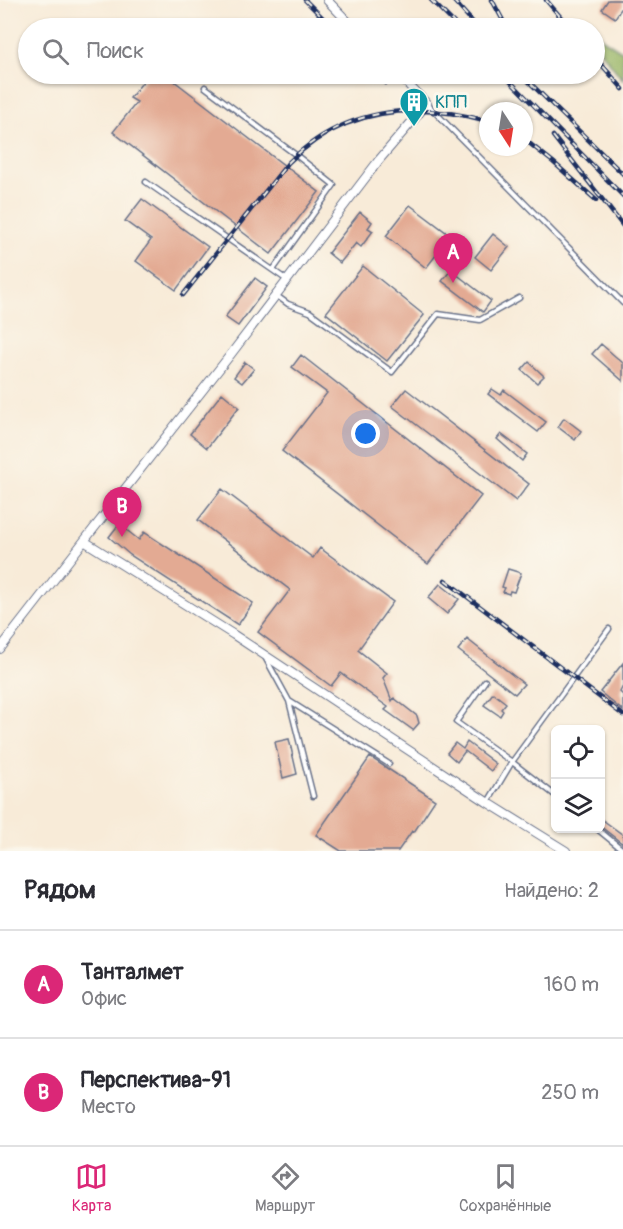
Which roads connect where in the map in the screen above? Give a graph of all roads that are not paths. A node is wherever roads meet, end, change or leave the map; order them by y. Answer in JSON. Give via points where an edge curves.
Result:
{"nodes":[{"id":1,"x":327,"y":0,"type":"edge"},
{"id":2,"x":344,"y":18,"type":"edge"},
{"id":3,"x":408,"y":84,"type":"edge"},
{"id":4,"x":206,"y":87,"type":"dead end"},
{"id":5,"x":427,"y":104,"type":"junction"},
{"id":6,"x":146,"y":182,"type":"dead end"},
{"id":7,"x":273,"y":270,"type":"junction"},
{"id":8,"x":287,"y":280,"type":"junction"},
{"id":9,"x":276,"y":295,"type":"junction"},
{"id":10,"x":519,"y":298,"type":"dead end"},
{"id":11,"x":623,"y":303,"type":"edge"},
{"id":12,"x":84,"y":541,"type":"junction"},
{"id":13,"x":609,"y":629,"type":"dead end"},
{"id":14,"x":0,"y":649,"type":"edge"},
{"id":15,"x":263,"y":654,"type":"junction"},
{"id":16,"x":485,"y":681,"type":"dead end"},
{"id":17,"x":289,"y":701,"type":"junction"},
{"id":18,"x":512,"y":762,"type":"junction"},
{"id":19,"x":389,"y":764,"type":"dead end"},
{"id":20,"x":551,"y":793,"type":"edge"},
{"id":21,"x":313,"y":796,"type":"dead end"},
{"id":22,"x":487,"y":802,"type":"junction"},
{"id":23,"x":602,"y":833,"type":"edge"},
{"id":24,"x":623,"y":850,"type":"edge"},
{"id":25,"x":566,"y":851,"type":"edge"}],
"edges":[{"from":1,"to":2,"type":"street"},
{"from":3,"to":5,"type":"street"},
{"from":4,"to":7,"type":"lane","via":[[334,186]]},
{"from":5,"to":8,"type":"street"},
{"from":5,"to":11,"type":"lane"},
{"from":6,"to":7,"type":"lane"},
{"from":7,"to":8,"type":"lane"},
{"from":8,"to":9,"type":"street"},
{"from":9,"to":10,"type":"lane","via":[[310,312],[392,372],[438,314],[480,320]]},
{"from":9,"to":12,"type":"street"},
{"from":12,"to":14,"type":"street"},
{"from":12,"to":15,"type":"street"},
{"from":13,"to":18,"type":"lane"},
{"from":15,"to":17,"type":"lane"},
{"from":15,"to":22,"type":"street"},
{"from":16,"to":18,"type":"lane","via":[[456,722]]},
{"from":17,"to":19,"type":"lane"},
{"from":17,"to":21,"type":"lane"},
{"from":18,"to":20,"type":"lane"},
{"from":18,"to":22,"type":"lane"},
{"from":22,"to":25,"type":"street"},
{"from":23,"to":24,"type":"lane"}]}
